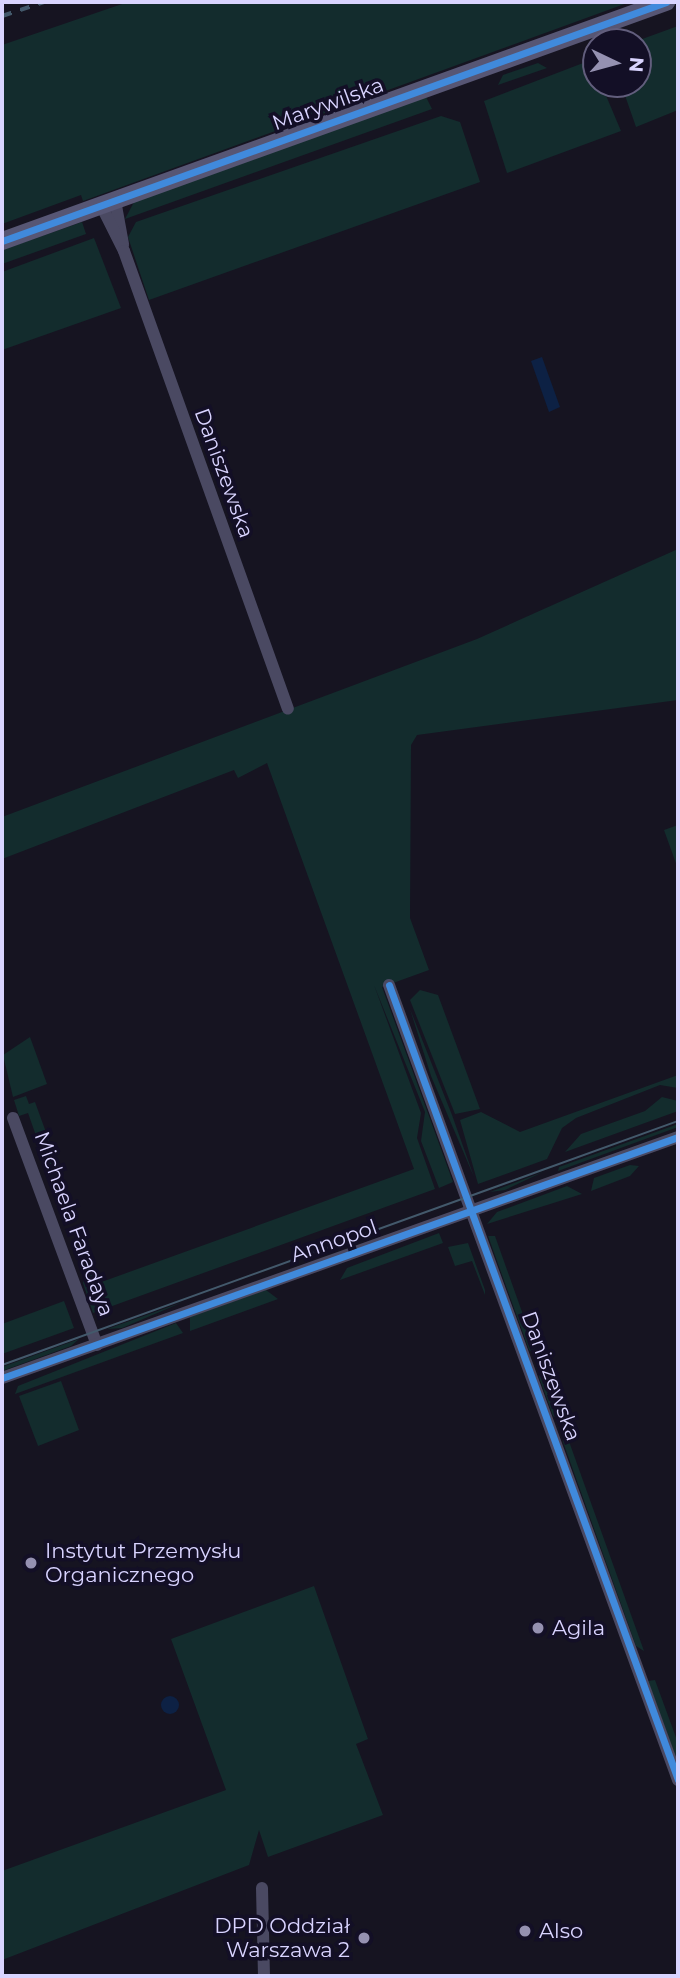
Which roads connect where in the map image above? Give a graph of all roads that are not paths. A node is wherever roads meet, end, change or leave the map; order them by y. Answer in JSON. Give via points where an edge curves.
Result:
{"nodes":[{"id":1,"x":666,"y":2,"type":"edge"},
{"id":2,"x":108,"y":202,"type":"junction"},
{"id":3,"x":2,"y":241,"type":"edge"},
{"id":4,"x":288,"y":708,"type":"dead end"},
{"id":5,"x":389,"y":985,"type":"dead end"},
{"id":6,"x":13,"y":1118,"type":"dead end"},
{"id":7,"x":678,"y":1137,"type":"edge"},
{"id":8,"x":472,"y":1211,"type":"junction"},
{"id":9,"x":97,"y":1345,"type":"junction"},
{"id":10,"x":2,"y":1378,"type":"edge"},
{"id":11,"x":678,"y":1780,"type":"edge"},
{"id":12,"x":262,"y":1888,"type":"dead end"},
{"id":13,"x":264,"y":1976,"type":"edge"}],
"edges":[{"from":1,"to":2,"type":"main road","name":"Marywilska"},
{"from":2,"to":3,"type":"main road","name":"Marywilska"},
{"from":2,"to":4,"type":"street","name":"Daniszewska"},
{"from":5,"to":8,"type":"street","name":"Daniszewska"},
{"from":6,"to":9,"type":"street","name":"Michaela Faradaya"},
{"from":7,"to":8,"type":"street","name":"Annopol"},
{"from":8,"to":9,"type":"street","name":"Annopol"},
{"from":8,"to":11,"type":"street","name":"Daniszewska"},
{"from":9,"to":10,"type":"street","name":"Annopol"},
{"from":12,"to":13,"type":"street"}]}
